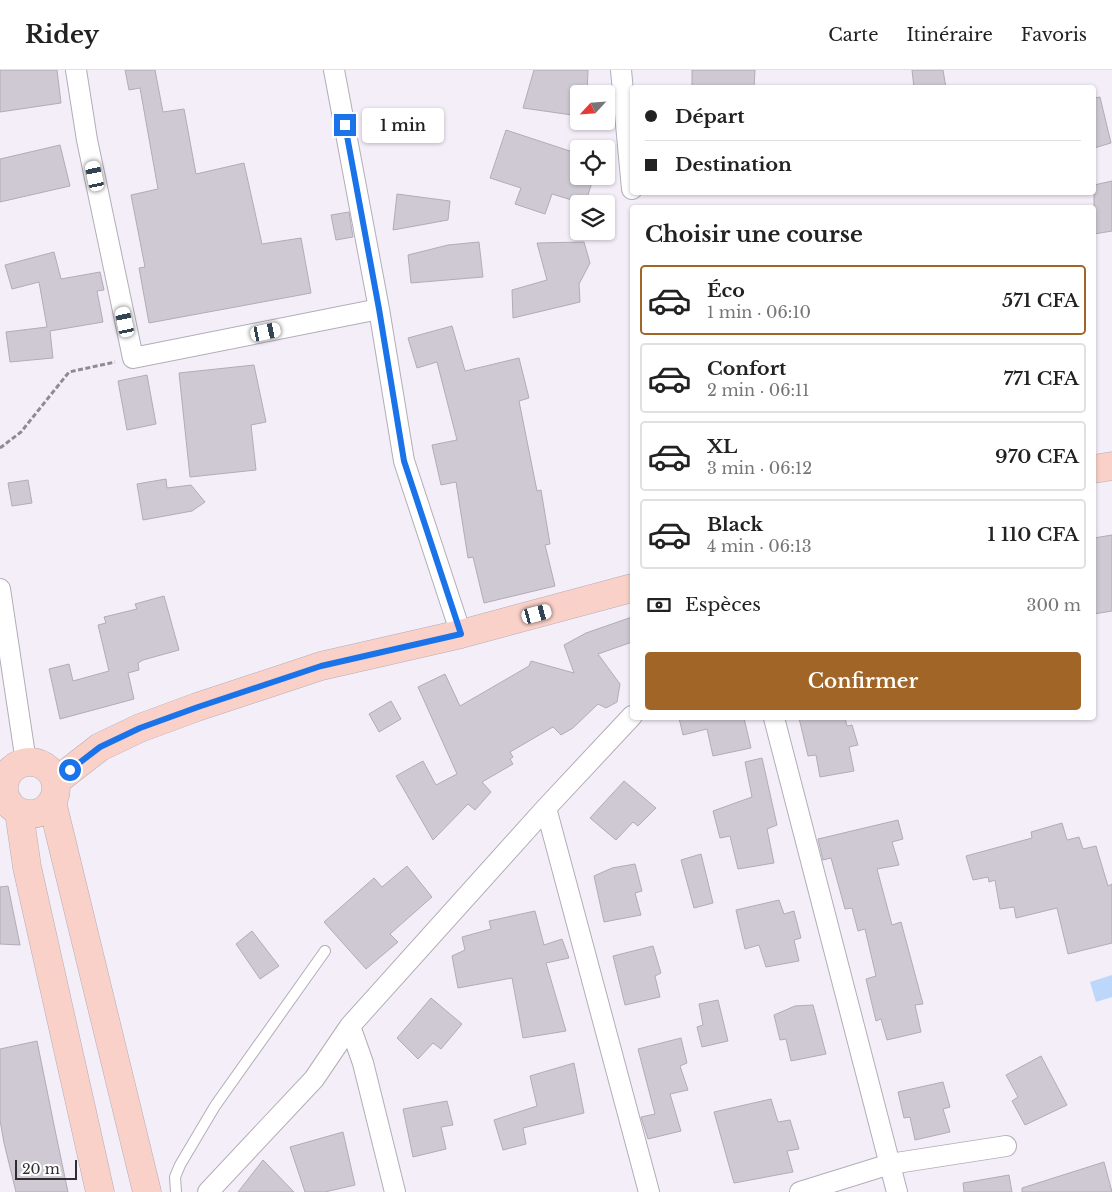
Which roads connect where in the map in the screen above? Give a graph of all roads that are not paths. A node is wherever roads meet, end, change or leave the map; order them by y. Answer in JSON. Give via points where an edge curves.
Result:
{"nodes":[{"id":1,"x":76,"y":70,"type":"edge"},
{"id":2,"x":334,"y":70,"type":"edge"},
{"id":3,"x":621,"y":70,"type":"edge"},
{"id":4,"x":630,"y":161,"type":"edge"},
{"id":5,"x":379,"y":309,"type":"junction"},
{"id":6,"x":1112,"y":466,"type":"edge"},
{"id":7,"x":1096,"y":469,"type":"edge"},
{"id":8,"x":0,"y":589,"type":"edge"},
{"id":9,"x":630,"y":589,"type":"edge"},
{"id":10,"x":461,"y":634,"type":"junction"},
{"id":11,"x":630,"y":718,"type":"edge"},
{"id":12,"x":775,"y":720,"type":"edge"},
{"id":13,"x":26,"y":762,"type":"junction"},
{"id":14,"x":54,"y":792,"type":"junction"},
{"id":15,"x":8,"y":806,"type":"edge"},
{"id":16,"x":546,"y":808,"type":"junction"},
{"id":17,"x":325,"y":951,"type":"dead end"},
{"id":18,"x":350,"y":1026,"type":"junction"},
{"id":19,"x":1006,"y":1146,"type":"dead end"},
{"id":20,"x":890,"y":1164,"type":"junction"},
{"id":21,"x":100,"y":1192,"type":"edge"},
{"id":22,"x":147,"y":1192,"type":"edge"},
{"id":23,"x":176,"y":1192,"type":"edge"},
{"id":24,"x":208,"y":1192,"type":"edge"},
{"id":25,"x":395,"y":1192,"type":"edge"},
{"id":26,"x":649,"y":1192,"type":"edge"},
{"id":27,"x":800,"y":1192,"type":"edge"},
{"id":28,"x":897,"y":1192,"type":"edge"}],
"edges":[{"from":1,"to":5,"type":"street","via":[[87,140],[133,358]]},
{"from":2,"to":5,"type":"street"},
{"from":3,"to":4,"type":"street"},
{"from":5,"to":10,"type":"street","via":[[404,461]]},
{"from":6,"to":7,"type":"street"},
{"from":8,"to":13,"type":"street"},
{"from":9,"to":10,"type":"street"},
{"from":10,"to":14,"type":"street","via":[[321,666],[140,728],[100,747]]},
{"from":11,"to":16,"type":"street"},
{"from":12,"to":20,"type":"street"},
{"from":13,"to":14,"type":"street","via":[[45,766],[52,773]]},
{"from":13,"to":15,"type":"street","via":[[9,771],[4,790]]},
{"from":14,"to":15,"type":"street","via":[[38,813],[28,814]]},
{"from":14,"to":22,"type":"street"},
{"from":15,"to":21,"type":"street","via":[[27,867]]},
{"from":16,"to":18,"type":"street"},
{"from":16,"to":26,"type":"street"},
{"from":17,"to":23,"type":"lane","via":[[215,1106],[180,1165],[175,1177]]},
{"from":18,"to":24,"type":"street","via":[[314,1079]]},
{"from":18,"to":25,"type":"street","via":[[363,1063]]},
{"from":19,"to":20,"type":"street"},
{"from":20,"to":27,"type":"street"},
{"from":20,"to":28,"type":"street"}]}
